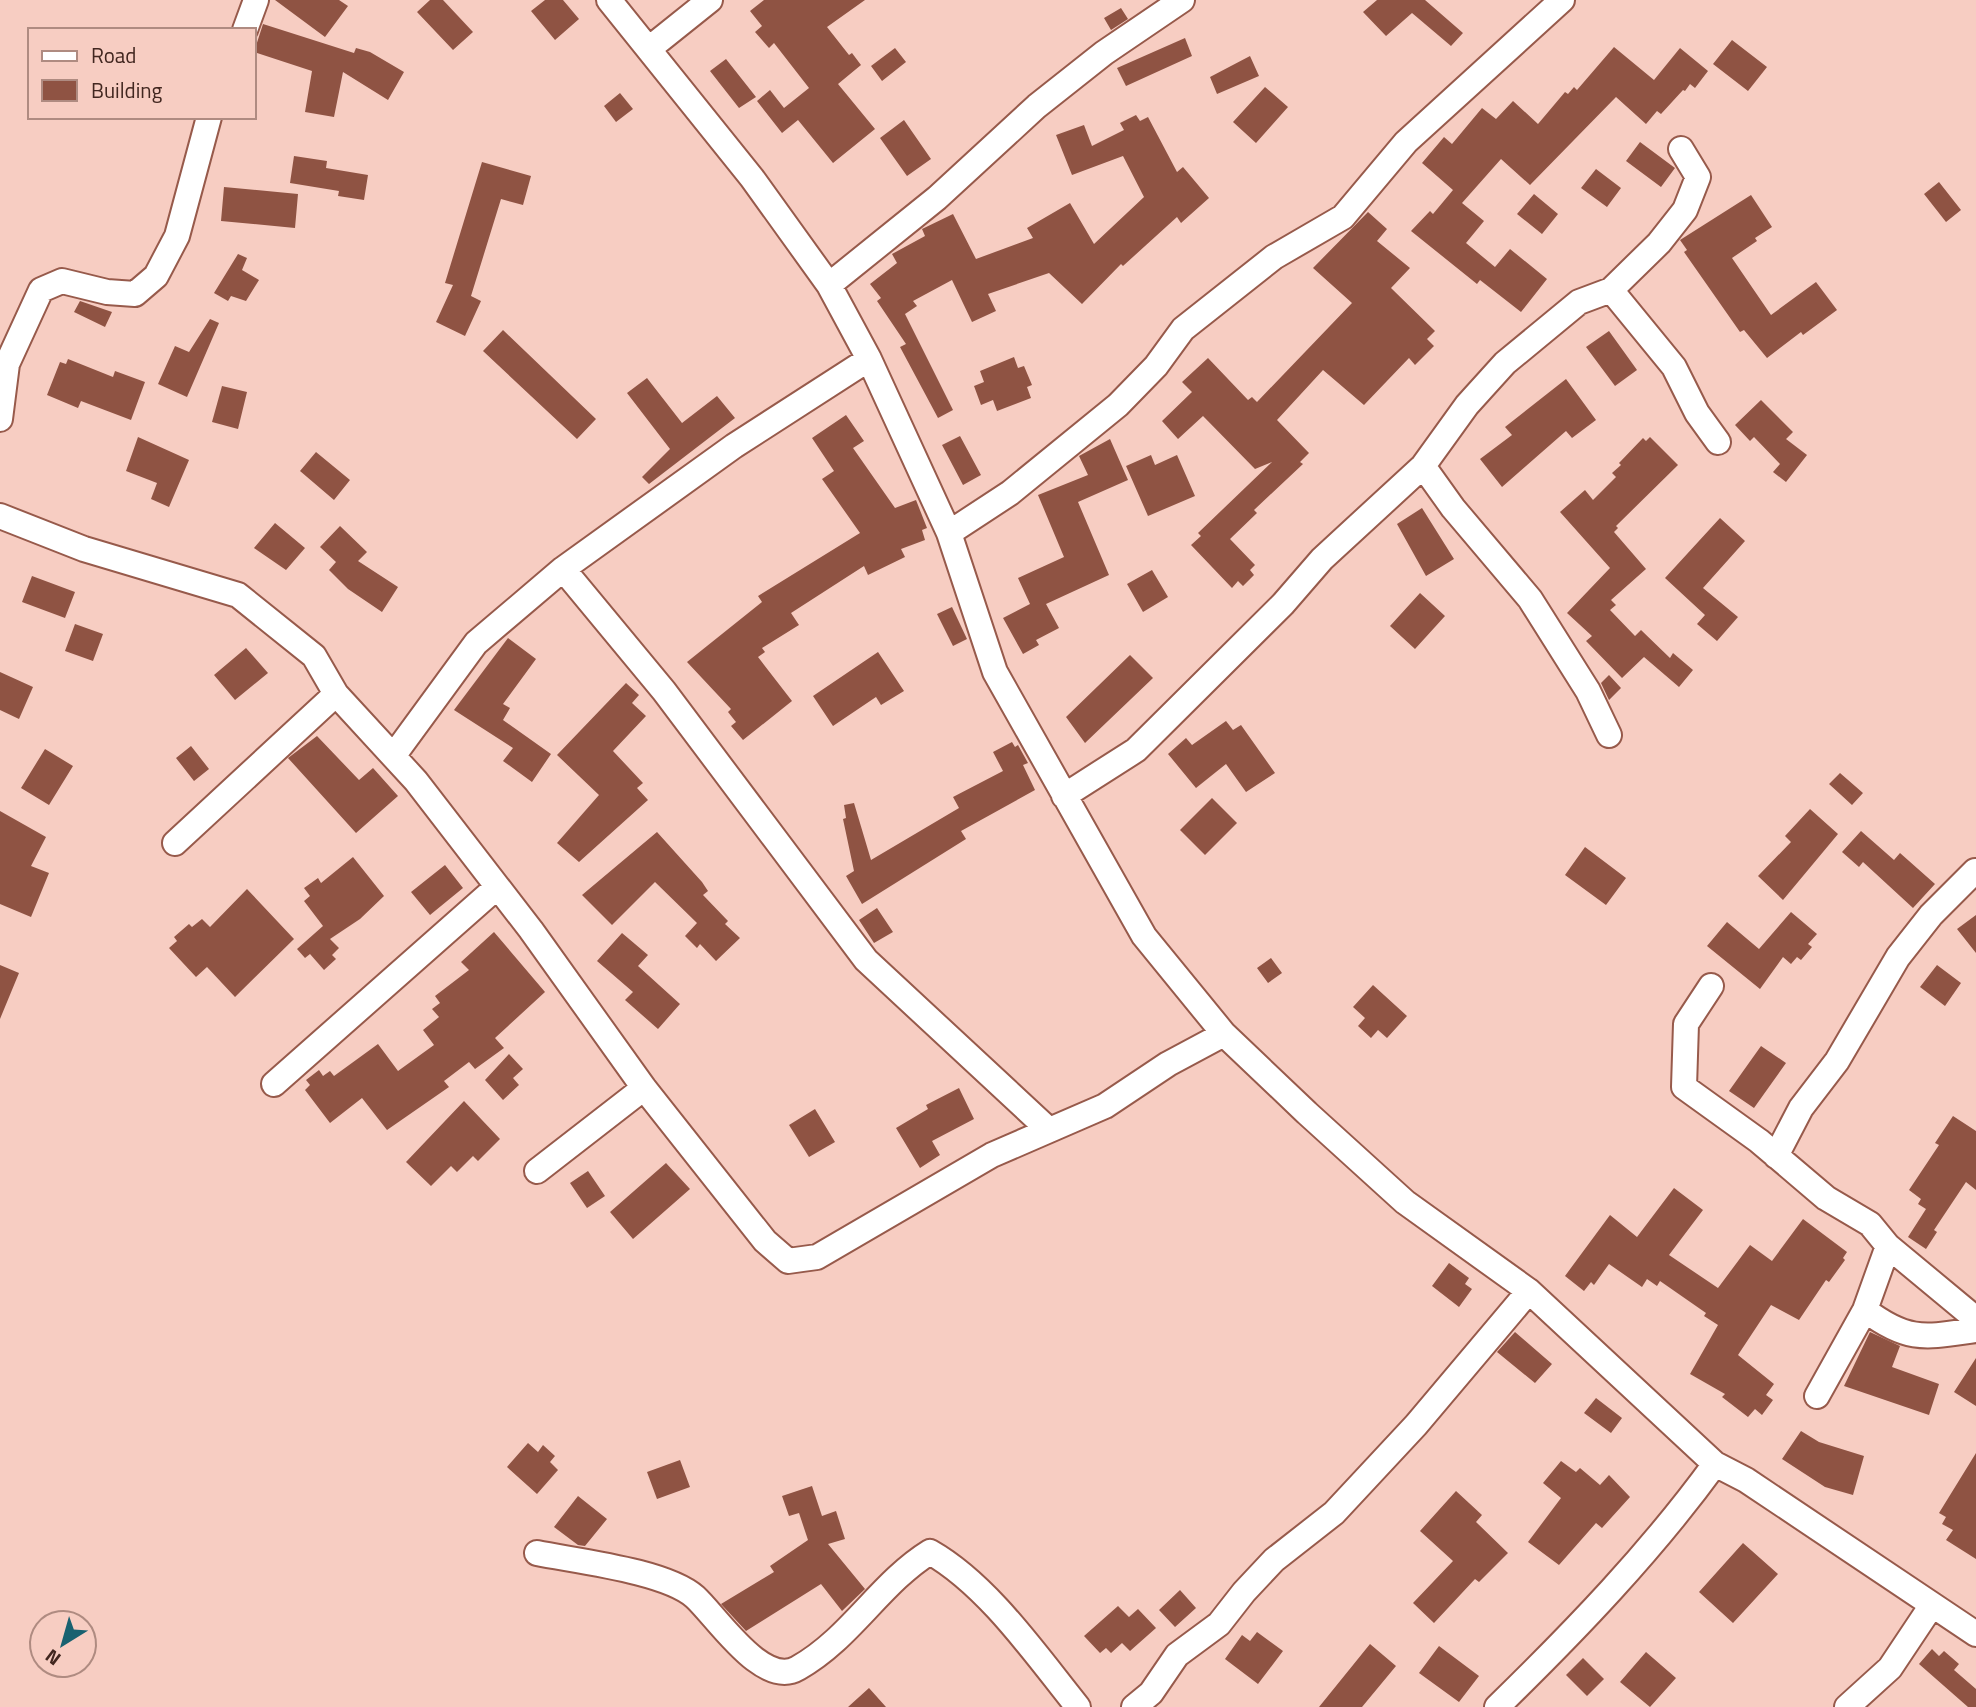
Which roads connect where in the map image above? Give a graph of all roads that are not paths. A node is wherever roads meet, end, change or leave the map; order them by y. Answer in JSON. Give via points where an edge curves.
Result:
{"nodes":[{"id":1,"x":256,"y":0,"type":"edge"},
{"id":2,"x":609,"y":0,"type":"edge"},
{"id":3,"x":710,"y":0,"type":"edge"},
{"id":4,"x":1182,"y":0,"type":"edge"},
{"id":5,"x":1562,"y":0,"type":"edge"},
{"id":6,"x":246,"y":28,"type":"edge"},
{"id":7,"x":650,"y":48,"type":"junction"},
{"id":8,"x":208,"y":119,"type":"edge"},
{"id":9,"x":1681,"y":149,"type":"dead end"},
{"id":10,"x":829,"y":285,"type":"junction"},
{"id":11,"x":1611,"y":290,"type":"junction"},
{"id":12,"x":869,"y":359,"type":"junction"},
{"id":13,"x":1,"y":417,"type":"edge"},
{"id":14,"x":1718,"y":442,"type":"dead end"},
{"id":15,"x":1423,"y":466,"type":"junction"},
{"id":16,"x":0,"y":516,"type":"edge"},
{"id":17,"x":949,"y":533,"type":"junction"},
{"id":18,"x":563,"y":569,"type":"junction"},
{"id":19,"x":336,"y":694,"type":"junction"},
{"id":20,"x":1609,"y":735,"type":"dead end"},
{"id":21,"x":394,"y":755,"type":"junction"},
{"id":22,"x":1065,"y":796,"type":"junction"},
{"id":23,"x":175,"y":843,"type":"dead end"},
{"id":24,"x":1976,"y":869,"type":"edge"},
{"id":25,"x":497,"y":887,"type":"junction"},
{"id":26,"x":1711,"y":986,"type":"dead end"},
{"id":27,"x":1224,"y":1034,"type":"junction"},
{"id":28,"x":274,"y":1084,"type":"dead end"},
{"id":29,"x":644,"y":1088,"type":"junction"},
{"id":30,"x":1049,"y":1130,"type":"junction"},
{"id":31,"x":1776,"y":1156,"type":"junction"},
{"id":32,"x":537,"y":1171,"type":"dead end"},
{"id":33,"x":1888,"y":1246,"type":"junction"},
{"id":34,"x":1529,"y":1291,"type":"junction"},
{"id":35,"x":1866,"y":1310,"type":"junction"},
{"id":36,"x":1976,"y":1319,"type":"edge"},
{"id":37,"x":1976,"y":1330,"type":"edge"},
{"id":38,"x":1816,"y":1396,"type":"dead end"},
{"id":39,"x":1715,"y":1464,"type":"junction"},
{"id":40,"x":537,"y":1553,"type":"dead end"},
{"id":41,"x":1932,"y":1605,"type":"junction"},
{"id":42,"x":1976,"y":1634,"type":"edge"},
{"id":43,"x":1079,"y":1707,"type":"edge"},
{"id":44,"x":1134,"y":1707,"type":"edge"},
{"id":45,"x":1497,"y":1707,"type":"edge"},
{"id":46,"x":1847,"y":1707,"type":"edge"}],
"edges":[{"from":1,"to":6,"type":"street"},
{"from":2,"to":7,"type":"street"},
{"from":3,"to":7,"type":"street"},
{"from":4,"to":10,"type":"street","via":[[1037,106],[937,198]]},
{"from":5,"to":17,"type":"street","via":[[1406,142],[1343,217],[1274,257],[1183,329],[1156,366],[1118,405],[1010,493]]},
{"from":7,"to":10,"type":"street"},
{"from":8,"to":13,"type":"street","via":[[177,236],[156,276],[135,294],[62,281],[41,290],[6,364]]},
{"from":9,"to":11,"type":"street","via":[[1698,177],[1685,210]]},
{"from":10,"to":12,"type":"street"},
{"from":11,"to":14,"type":"street","via":[[1674,367]]},
{"from":11,"to":15,"type":"street","via":[[1579,302],[1505,363],[1467,405]]},
{"from":12,"to":17,"type":"street"},
{"from":12,"to":18,"type":"street","via":[[734,446]]},
{"from":15,"to":20,"type":"street","via":[[1530,599],[1588,691]]},
{"from":15,"to":22,"type":"street","via":[[1322,559],[1136,750]]},
{"from":16,"to":19,"type":"street","via":[[84,549],[238,595],[314,656]]},
{"from":17,"to":22,"type":"street","via":[[995,672]]},
{"from":18,"to":21,"type":"street","via":[[477,643]]},
{"from":18,"to":30,"type":"street","via":[[664,691],[866,960]]},
{"from":19,"to":21,"type":"street"},
{"from":19,"to":23,"type":"street"},
{"from":21,"to":25,"type":"street"},
{"from":22,"to":27,"type":"street","via":[[1144,936]]},
{"from":24,"to":31,"type":"street","via":[[1898,957],[1837,1061],[1801,1108]]},
{"from":25,"to":28,"type":"street"},
{"from":25,"to":29,"type":"street"},
{"from":26,"to":31,"type":"street","via":[[1686,1024],[1684,1087]]},
{"from":27,"to":30,"type":"street","via":[[1105,1106]]},
{"from":27,"to":34,"type":"street","via":[[1405,1202]]},
{"from":29,"to":30,"type":"street","via":[[765,1241],[788,1261],[817,1257],[992,1155]]},
{"from":29,"to":32,"type":"street"},
{"from":31,"to":33,"type":"street","via":[[1826,1198],[1870,1224]]},
{"from":33,"to":35,"type":"street"},
{"from":33,"to":36,"type":"street"},
{"from":34,"to":39,"type":"street"},
{"from":34,"to":44,"type":"street","via":[[1343,1503],[1275,1560],[1219,1624],[1177,1655],[1151,1693]]},
{"from":35,"to":37,"type":"street","via":[[1886,1326],[1922,1338]]},
{"from":35,"to":38,"type":"street"},
{"from":39,"to":41,"type":"street"},
{"from":39,"to":45,"type":"street","via":[[1632,1568]]},
{"from":40,"to":43,"type":"street","via":[[660,1579],[693,1595],[744,1651],[775,1671],[796,1670],[857,1621],[911,1564],[930,1552],[956,1567]]},
{"from":41,"to":42,"type":"street"},
{"from":41,"to":46,"type":"street","via":[[1890,1668]]}]}
